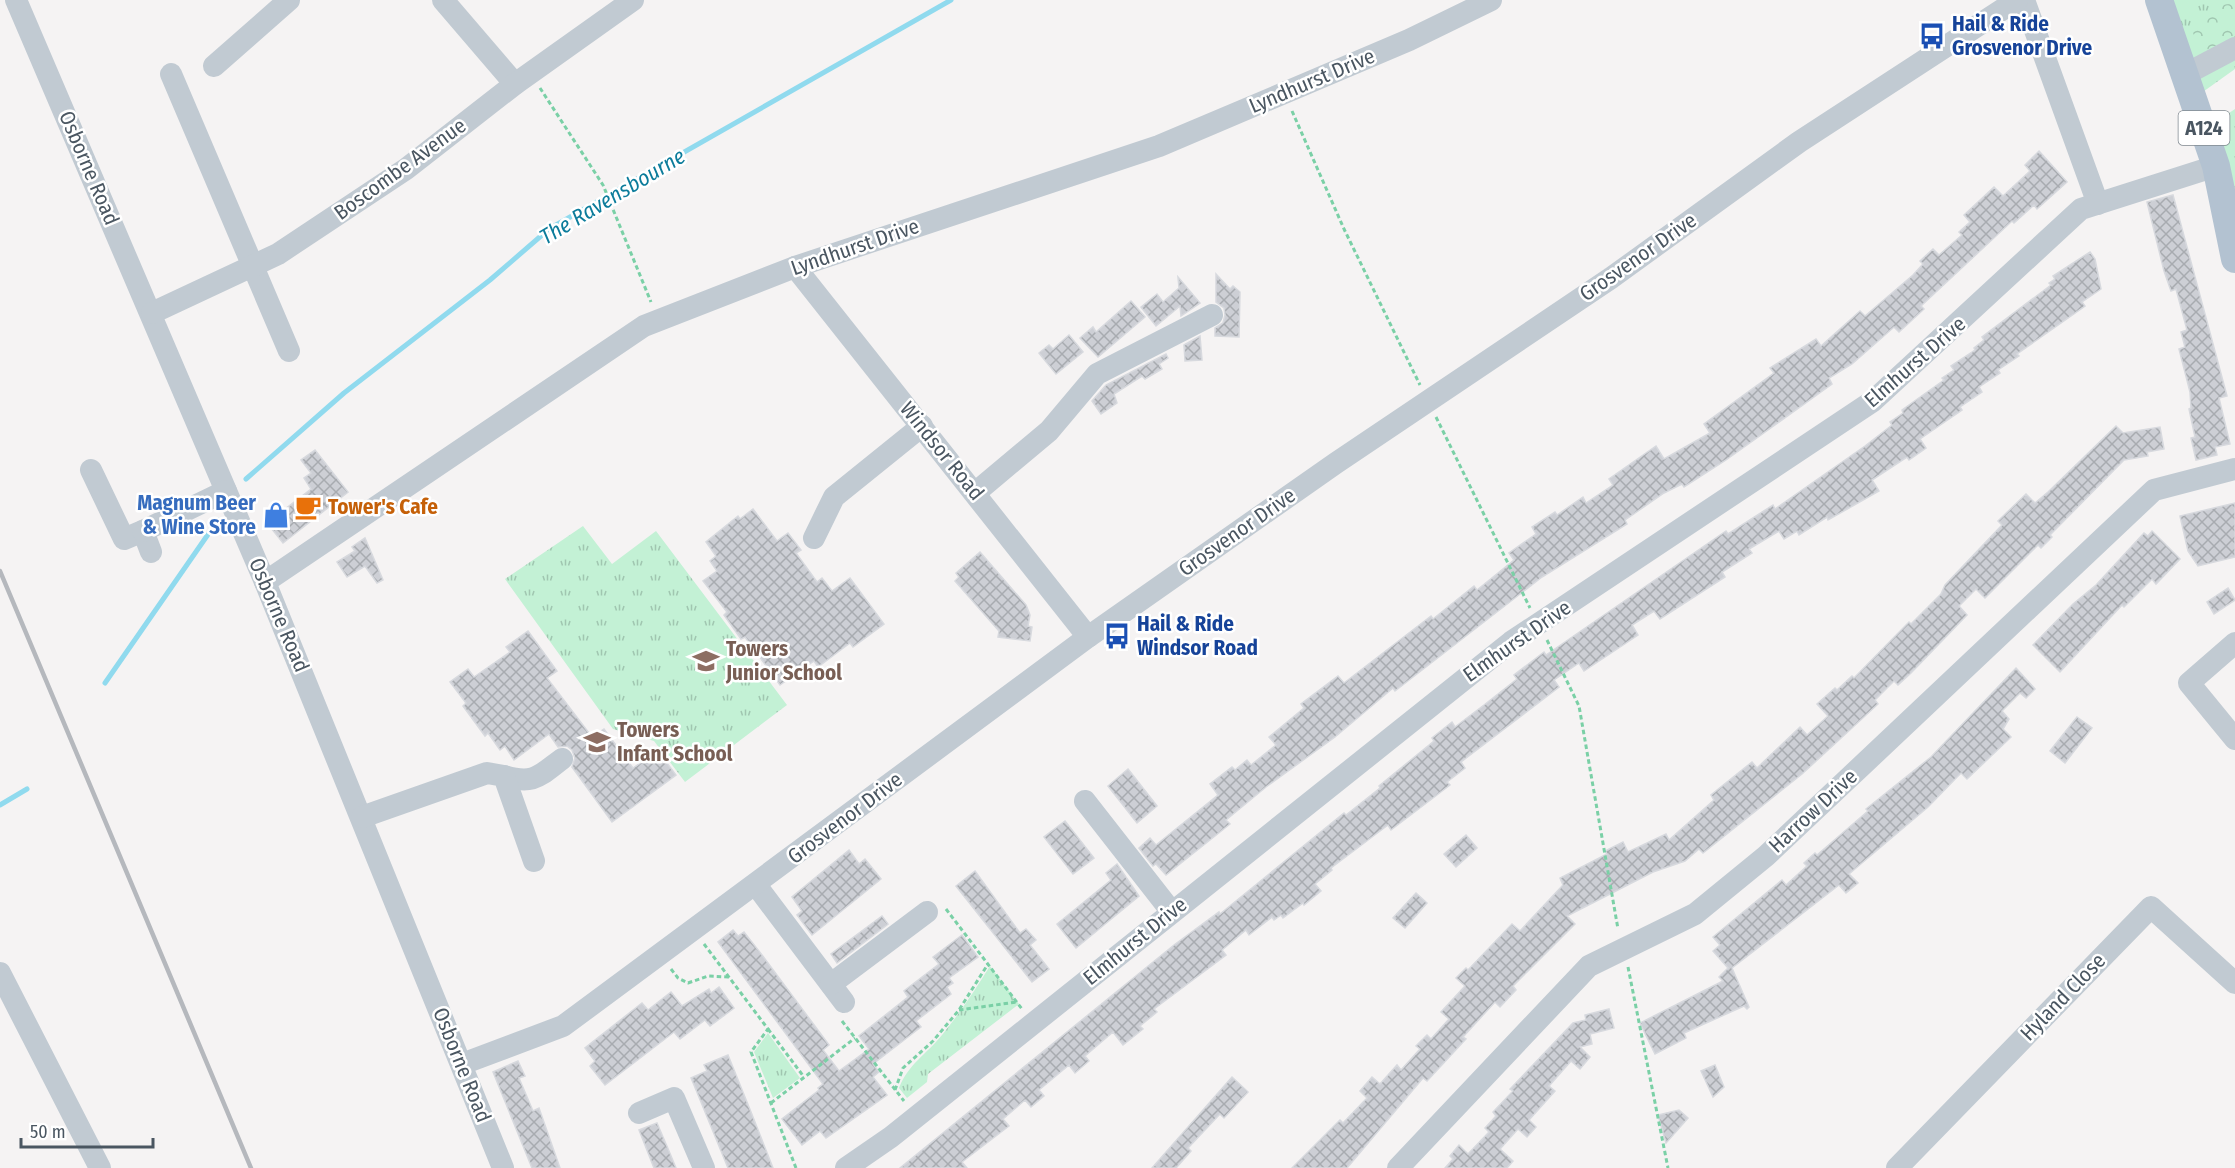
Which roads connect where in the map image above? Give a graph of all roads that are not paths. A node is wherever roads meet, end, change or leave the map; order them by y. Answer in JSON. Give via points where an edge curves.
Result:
{"nodes":[{"id":1,"x":16,"y":0,"type":"edge"},
{"id":2,"x":289,"y":0,"type":"edge"},
{"id":3,"x":443,"y":0,"type":"edge"},
{"id":4,"x":633,"y":0,"type":"edge"},
{"id":5,"x":1491,"y":0,"type":"edge"},
{"id":6,"x":2017,"y":0,"type":"edge"},
{"id":7,"x":2024,"y":0,"type":"edge"},
{"id":8,"x":2159,"y":0,"type":"edge"},
{"id":9,"x":2235,"y":48,"type":"edge"},
{"id":10,"x":214,"y":66,"type":"dead end"},
{"id":11,"x":171,"y":74,"type":"dead end"},
{"id":12,"x":2186,"y":74,"type":"junction"},
{"id":13,"x":522,"y":79,"type":"junction"},
{"id":14,"x":2216,"y":166,"type":"junction"},
{"id":15,"x":2098,"y":204,"type":"junction"},
{"id":16,"x":2235,"y":259,"type":"edge"},
{"id":17,"x":253,"y":266,"type":"junction"},
{"id":18,"x":795,"y":267,"type":"junction"},
{"id":19,"x":152,"y":313,"type":"junction"},
{"id":20,"x":1212,"y":315,"type":"dead end"},
{"id":21,"x":289,"y":351,"type":"dead end"},
{"id":22,"x":922,"y":426,"type":"junction"},
{"id":23,"x":2235,"y":469,"type":"edge"},
{"id":24,"x":92,"y":470,"type":"dead end"},
{"id":25,"x":226,"y":491,"type":"junction"},
{"id":26,"x":975,"y":493,"type":"junction"},
{"id":27,"x":143,"y":531,"type":"junction"},
{"id":28,"x":814,"y":538,"type":"dead end"},
{"id":29,"x":151,"y":552,"type":"dead end"},
{"id":30,"x":265,"y":582,"type":"junction"},
{"id":31,"x":1088,"y":637,"type":"junction"},
{"id":32,"x":2235,"y":643,"type":"edge"},
{"id":33,"x":2235,"y":739,"type":"edge"},
{"id":34,"x":562,"y":759,"type":"dead end"},
{"id":35,"x":504,"y":776,"type":"junction"},
{"id":36,"x":1085,"y":801,"type":"dead end"},
{"id":37,"x":362,"y":817,"type":"junction"},
{"id":38,"x":534,"y":861,"type":"dead end"},
{"id":39,"x":756,"y":885,"type":"junction"},
{"id":40,"x":1171,"y":911,"type":"junction"},
{"id":41,"x":927,"y":912,"type":"road end"},
{"id":42,"x":0,"y":973,"type":"edge"},
{"id":43,"x":2235,"y":983,"type":"edge"},
{"id":44,"x":462,"y":1064,"type":"junction"},
{"id":45,"x":639,"y":1113,"type":"dead end"},
{"id":46,"x":100,"y":1168,"type":"edge"},
{"id":47,"x":503,"y":1168,"type":"edge"},
{"id":48,"x":704,"y":1168,"type":"edge"},
{"id":49,"x":846,"y":1168,"type":"edge"},
{"id":50,"x":1398,"y":1168,"type":"edge"},
{"id":51,"x":1897,"y":1168,"type":"edge"}],
"edges":[{"from":1,"to":19,"type":"street","name":"Osborne Road"},
{"from":2,"to":10,"type":"street"},
{"from":3,"to":13,"type":"street"},
{"from":4,"to":13,"type":"street","name":"Boscombe Avenue"},
{"from":5,"to":18,"type":"street","name":"Lyndhurst Drive","via":[[1409,40],[1160,146]]},
{"from":6,"to":31,"type":"street","name":"Grosvenor Drive","via":[[1799,142],[1611,278]]},
{"from":7,"to":15,"type":"street"},
{"from":8,"to":12,"type":"main road","number":"A124"},
{"from":9,"to":12,"type":"street"},
{"from":11,"to":17,"type":"street"},
{"from":12,"to":14,"type":"main road","number":"A124"},
{"from":13,"to":17,"type":"street","name":"Boscombe Avenue","via":[[406,169],[278,254]]},
{"from":14,"to":15,"type":"street","name":"Elmhurst Drive"},
{"from":14,"to":16,"type":"main road","number":"A124"},
{"from":15,"to":40,"type":"street","name":"Elmhurst Drive","via":[[2081,209],[1874,401],[1510,642]]},
{"from":17,"to":19,"type":"street","name":"Boscombe Avenue"},
{"from":17,"to":21,"type":"street"},
{"from":18,"to":22,"type":"street","name":"Windsor Road"},
{"from":18,"to":30,"type":"street","name":"Lyndhurst Drive","via":[[644,327]]},
{"from":19,"to":25,"type":"street","name":"Osborne Road"},
{"from":20,"to":26,"type":"street","via":[[1097,374],[1048,431]]},
{"from":22,"to":26,"type":"street","name":"Windsor Road"},
{"from":22,"to":28,"type":"street","via":[[834,497]]},
{"from":23,"to":50,"type":"street","name":"Harrow Drive","via":[[2154,490],[1766,856],[1695,914],[1589,966]]},
{"from":24,"to":27,"type":"street","via":[[124,539]]},
{"from":25,"to":27,"type":"street"},
{"from":25,"to":30,"type":"street","name":"Osborne Road"},
{"from":26,"to":31,"type":"street","name":"Windsor Road"},
{"from":27,"to":29,"type":"street"},
{"from":30,"to":37,"type":"street","name":"Osborne Road"},
{"from":31,"to":39,"type":"street","name":"Grosvenor Drive"},
{"from":32,"to":33,"type":"street","via":[[2189,683]]},
{"from":34,"to":35,"type":"street","via":[[534,780],[525,782]]},
{"from":35,"to":37,"type":"street","via":[[487,773]]},
{"from":35,"to":38,"type":"street"},
{"from":36,"to":40,"type":"street"},
{"from":37,"to":44,"type":"street","name":"Osborne Road"},
{"from":39,"to":41,"type":"street","via":[[838,993]]},
{"from":39,"to":44,"type":"street","name":"Grosvenor Drive","via":[[563,1026]]},
{"from":40,"to":49,"type":"street","name":"Elmhurst Drive","via":[[916,1117]]},
{"from":42,"to":46,"type":"street"},
{"from":43,"to":51,"type":"street","name":"Hyland Close","via":[[2151,907]]},
{"from":44,"to":47,"type":"street","name":"Osborne Road"},
{"from":45,"to":48,"type":"street","via":[[674,1098]]}]}
